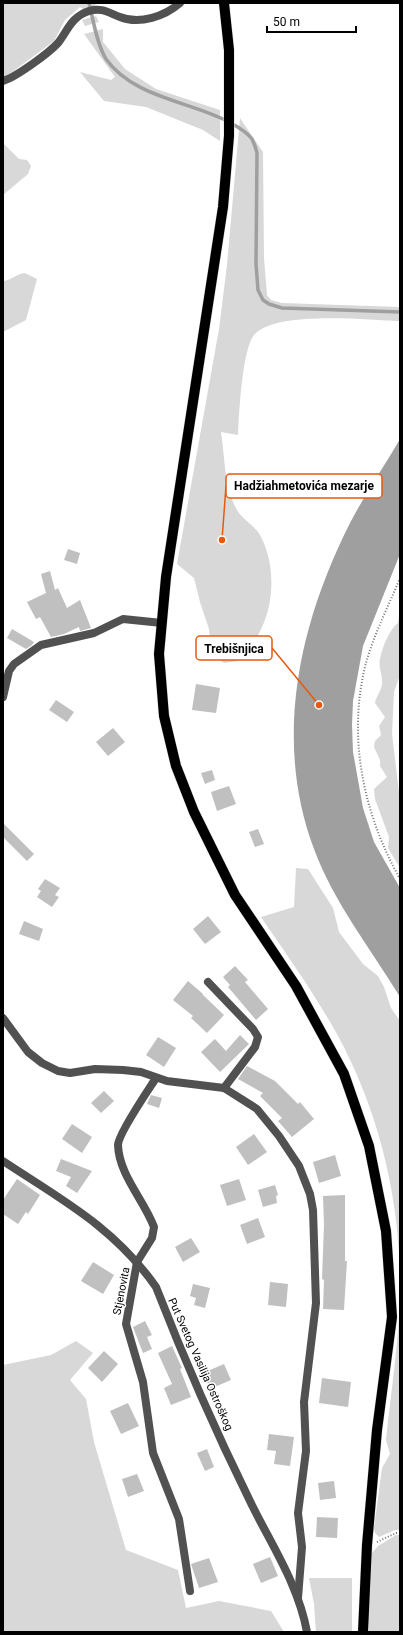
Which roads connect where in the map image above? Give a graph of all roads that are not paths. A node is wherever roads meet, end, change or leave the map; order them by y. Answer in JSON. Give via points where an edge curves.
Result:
{"nodes":[{"id":1,"x":180,"y":3,"type":"edge"},
{"id":2,"x":224,"y":3,"type":"edge"},
{"id":3,"x":3,"y":81,"type":"edge"},
{"id":4,"x":162,"y":623,"type":"junction"},
{"id":5,"x":3,"y":697,"type":"edge"},
{"id":6,"x":208,"y":982,"type":"dead end"},
{"id":7,"x":3,"y":1018,"type":"edge"},
{"id":8,"x":156,"y":1078,"type":"junction"},
{"id":9,"x":224,"y":1088,"type":"junction"},
{"id":10,"x":3,"y":1161,"type":"edge"},
{"id":11,"x":138,"y":1262,"type":"junction"},
{"id":12,"x":190,"y":1591,"type":"dead end"},
{"id":13,"x":298,"y":1598,"type":"junction"},
{"id":14,"x":307,"y":1632,"type":"edge"},
{"id":15,"x":363,"y":1632,"type":"edge"}],
"edges":[{"from":1,"to":3,"type":"street","via":[[168,12],[144,19],[122,18],[100,9],[88,11],[71,22],[58,43],[50,50],[15,76]]},
{"from":2,"to":4,"type":"main road","via":[[229,50],[229,132],[223,206],[166,577]]},
{"from":4,"to":5,"type":"street","via":[[123,619],[94,633],[41,645],[14,664],[9,671]]},
{"from":4,"to":15,"type":"main road","via":[[159,654],[164,716],[176,766],[194,812],[235,895],[296,986],[344,1074],[369,1146],[386,1231],[392,1317],[377,1430],[366,1545]]},
{"from":6,"to":9,"type":"street","via":[[258,1037],[255,1047]]},
{"from":7,"to":8,"type":"street","via":[[28,1052],[58,1071],[70,1073],[95,1069],[123,1070],[141,1072]]},
{"from":8,"to":9,"type":"street"},
{"from":8,"to":11,"type":"street","name":"Stjenovita","via":[[118,1144],[122,1163],[154,1227],[152,1238]]},
{"from":9,"to":13,"type":"street","via":[[257,1109],[290,1151],[306,1180],[313,1210],[316,1303],[304,1402],[306,1450],[298,1513],[302,1547]]},
{"from":10,"to":11,"type":"street","name":"Put Svetog Vasilija Ostroškog","via":[[93,1220]]},
{"from":11,"to":12,"type":"street","name":"Stjenovita","via":[[126,1324],[143,1382],[153,1453],[179,1519]]},
{"from":11,"to":13,"type":"street","name":"Put Svetog Vasilija Ostroškog","via":[[156,1288],[249,1500],[281,1559]]},
{"from":13,"to":14,"type":"street","name":"Put Svetog Vasilija Ostroškog","via":[[303,1609]]}]}
